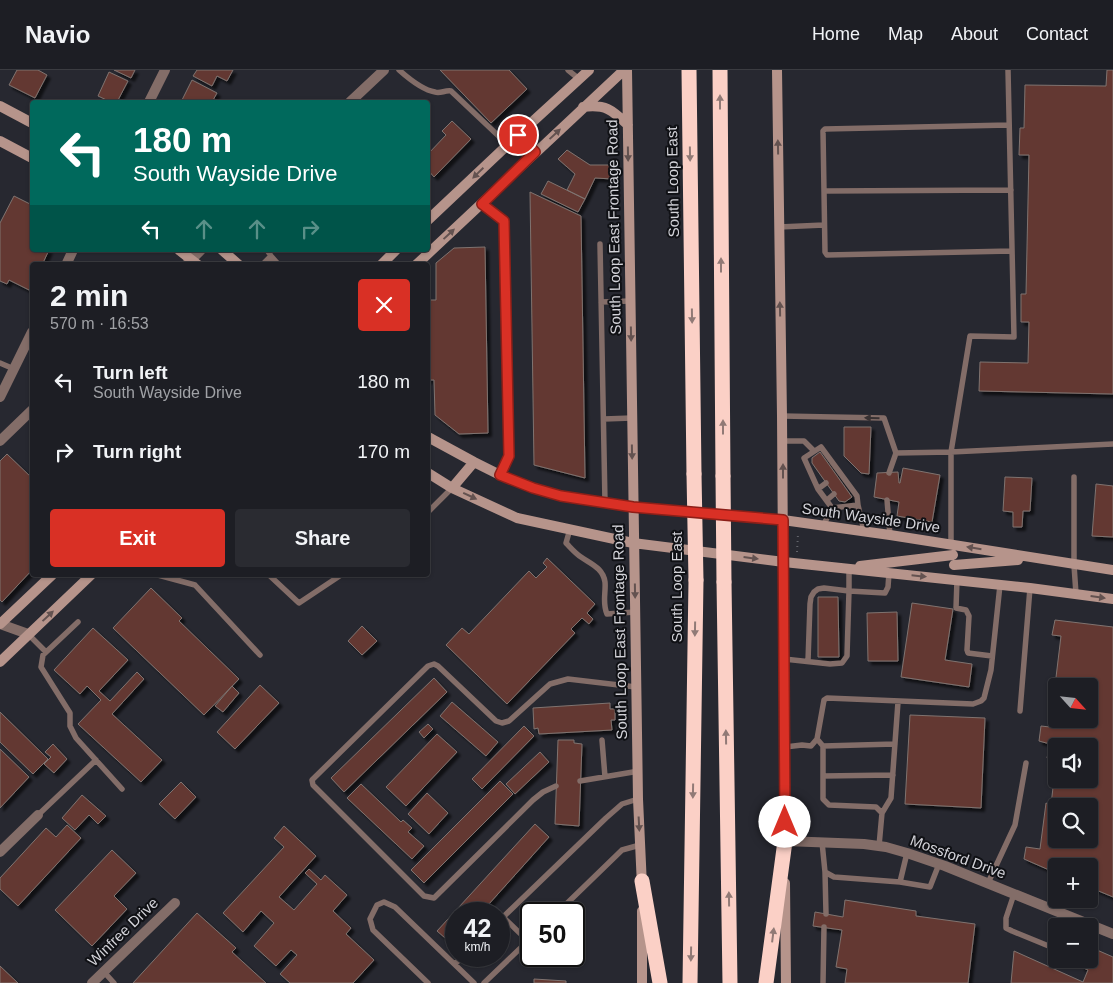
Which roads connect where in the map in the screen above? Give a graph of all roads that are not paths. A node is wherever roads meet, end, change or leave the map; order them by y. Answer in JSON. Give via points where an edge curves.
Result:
{"nodes":[{"id":1,"x":165,"y":70,"type":"edge"},
{"id":2,"x":384,"y":70,"type":"edge"},
{"id":3,"x":399,"y":70,"type":"edge"},
{"id":4,"x":568,"y":70,"type":"edge"},
{"id":5,"x":589,"y":70,"type":"edge"},
{"id":6,"x":625,"y":70,"type":"edge"},
{"id":7,"x":689,"y":70,"type":"edge"},
{"id":8,"x":720,"y":70,"type":"edge"},
{"id":9,"x":777,"y":70,"type":"edge"},
{"id":10,"x":1008,"y":70,"type":"edge"},
{"id":11,"x":579,"y":79,"type":"junction"},
{"id":12,"x":150,"y":100,"type":"edge"},
{"id":13,"x":352,"y":100,"type":"edge"},
{"id":14,"x":0,"y":106,"type":"edge"},
{"id":15,"x":583,"y":108,"type":"junction"},
{"id":16,"x":30,"y":122,"type":"edge"},
{"id":17,"x":628,"y":125,"type":"junction"},
{"id":18,"x":1009,"y":125,"type":"junction"},
{"id":19,"x":518,"y":135,"type":"junction"},
{"id":20,"x":0,"y":141,"type":"edge"},
{"id":21,"x":507,"y":144,"type":"junction"},
{"id":22,"x":535,"y":152,"type":"junction"},
{"id":23,"x":30,"y":157,"type":"edge"},
{"id":24,"x":824,"y":190,"type":"junction"},
{"id":25,"x":1011,"y":190,"type":"junction"},
{"id":26,"x":482,"y":204,"type":"junction"},
{"id":27,"x":430,"y":218,"type":"edge"},
{"id":28,"x":824,"y":225,"type":"junction"},
{"id":29,"x":779,"y":226,"type":"junction"},
{"id":30,"x":600,"y":244,"type":"dead end"},
{"id":31,"x":1012,"y":251,"type":"junction"},
{"id":32,"x":181,"y":252,"type":"edge"},
{"id":33,"x":224,"y":252,"type":"edge"},
{"id":34,"x":268,"y":252,"type":"edge"},
{"id":35,"x":394,"y":252,"type":"edge"},
{"id":36,"x":271,"y":256,"type":"junction"},
{"id":37,"x":191,"y":262,"type":"edge"},
{"id":38,"x":236,"y":262,"type":"edge"},
{"id":39,"x":265,"y":262,"type":"edge"},
{"id":40,"x":276,"y":262,"type":"edge"},
{"id":41,"x":384,"y":262,"type":"edge"},
{"id":42,"x":420,"y":262,"type":"edge"},
{"id":43,"x":630,"y":301,"type":"junction"},
{"id":44,"x":601,"y":302,"type":"junction"},
{"id":45,"x":30,"y":336,"type":"edge"},
{"id":46,"x":0,"y":363,"type":"edge"},
{"id":47,"x":14,"y":370,"type":"junction"},
{"id":48,"x":0,"y":397,"type":"edge"},
{"id":49,"x":30,"y":412,"type":"edge"},
{"id":50,"x":782,"y":416,"type":"junction"},
{"id":51,"x":632,"y":418,"type":"junction"},
{"id":52,"x":604,"y":419,"type":"junction"},
{"id":53,"x":430,"y":438,"type":"edge"},
{"id":54,"x":0,"y":441,"type":"edge"},
{"id":55,"x":783,"y":441,"type":"junction"},
{"id":56,"x":1113,"y":444,"type":"edge"},
{"id":57,"x":813,"y":450,"type":"junction"},
{"id":58,"x":951,"y":452,"type":"junction"},
{"id":59,"x":896,"y":453,"type":"junction"},
{"id":60,"x":474,"y":462,"type":"junction"},
{"id":61,"x":890,"y":473,"type":"dead end"},
{"id":62,"x":430,"y":474,"type":"edge"},
{"id":63,"x":500,"y":475,"type":"junction"},
{"id":64,"x":1074,"y":477,"type":"dead end"},
{"id":65,"x":826,"y":483,"type":"dead end"},
{"id":66,"x":452,"y":488,"type":"junction"},
{"id":67,"x":818,"y":489,"type":"junction"},
{"id":68,"x":834,"y":494,"type":"dead end"},
{"id":69,"x":827,"y":500,"type":"junction"},
{"id":70,"x":887,"y":500,"type":"dead end"},
{"id":71,"x":605,"y":502,"type":"junction"},
{"id":72,"x":858,"y":505,"type":"junction"},
{"id":73,"x":633,"y":507,"type":"junction"},
{"id":74,"x":832,"y":508,"type":"junction"},
{"id":75,"x":430,"y":510,"type":"edge"},
{"id":76,"x":783,"y":520,"type":"junction"},
{"id":77,"x":823,"y":526,"type":"junction"},
{"id":78,"x":570,"y":529,"type":"junction"},
{"id":79,"x":864,"y":531,"type":"junction"},
{"id":80,"x":890,"y":535,"type":"junction"},
{"id":81,"x":633,"y":542,"type":"junction"},
{"id":82,"x":953,"y":555,"type":"junction"},
{"id":83,"x":1034,"y":558,"type":"junction"},
{"id":84,"x":784,"y":562,"type":"junction"},
{"id":85,"x":1074,"y":565,"type":"junction"},
{"id":86,"x":847,"y":568,"type":"junction"},
{"id":87,"x":1113,"y":570,"type":"edge"},
{"id":88,"x":889,"y":573,"type":"junction"},
{"id":89,"x":50,"y":577,"type":"edge"},
{"id":90,"x":89,"y":577,"type":"edge"},
{"id":91,"x":165,"y":577,"type":"edge"},
{"id":92,"x":271,"y":577,"type":"edge"},
{"id":93,"x":338,"y":577,"type":"edge"},
{"id":94,"x":957,"y":580,"type":"junction"},
{"id":95,"x":1000,"y":585,"type":"junction"},
{"id":96,"x":1030,"y":588,"type":"junction"},
{"id":97,"x":850,"y":591,"type":"junction"},
{"id":98,"x":1076,"y":594,"type":"junction"},
{"id":99,"x":1113,"y":599,"type":"edge"},
{"id":100,"x":635,"y":612,"type":"junction"},
{"id":101,"x":78,"y":622,"type":"dead end"},
{"id":102,"x":0,"y":624,"type":"edge"},
{"id":103,"x":28,"y":634,"type":"junction"},
{"id":104,"x":46,"y":652,"type":"junction"},
{"id":105,"x":260,"y":655,"type":"dead end"},
{"id":106,"x":992,"y":656,"type":"junction"},
{"id":107,"x":784,"y":659,"type":"junction"},
{"id":108,"x":808,"y":660,"type":"junction"},
{"id":109,"x":0,"y":662,"type":"edge"},
{"id":110,"x":636,"y":687,"type":"junction"},
{"id":111,"x":898,"y":702,"type":"junction"},
{"id":112,"x":1020,"y":710,"type":"dead end"},
{"id":113,"x":817,"y":739,"type":"junction"},
{"id":114,"x":602,"y":740,"type":"dead end"},
{"id":115,"x":895,"y":744,"type":"junction"},
{"id":116,"x":823,"y":746,"type":"junction"},
{"id":117,"x":785,"y":747,"type":"junction"},
{"id":118,"x":96,"y":760,"type":"junction"},
{"id":119,"x":1026,"y":763,"type":"dead end"},
{"id":120,"x":639,"y":771,"type":"junction"},
{"id":121,"x":893,"y":775,"type":"junction"},
{"id":122,"x":823,"y":776,"type":"junction"},
{"id":123,"x":605,"y":777,"type":"junction"},
{"id":124,"x":580,"y":782,"type":"dead end"},
{"id":125,"x":556,"y":786,"type":"dead end"},
{"id":126,"x":122,"y":790,"type":"dead end"},
{"id":127,"x":638,"y":799,"type":"junction"},
{"id":128,"x":882,"y":813,"type":"junction"},
{"id":129,"x":38,"y":815,"type":"joint"},
{"id":130,"x":785,"y":841,"type":"junction"},
{"id":131,"x":822,"y":842,"type":"junction"},
{"id":132,"x":640,"y":845,"type":"junction"},
{"id":133,"x":879,"y":846,"type":"junction"},
{"id":134,"x":0,"y":852,"type":"edge"},
{"id":135,"x":907,"y":853,"type":"junction"},
{"id":136,"x":939,"y":864,"type":"junction"},
{"id":137,"x":825,"y":872,"type":"junction"},
{"id":138,"x":642,"y":881,"type":"junction"},
{"id":139,"x":900,"y":882,"type":"junction"},
{"id":140,"x":988,"y":883,"type":"junction"},
{"id":141,"x":1014,"y":894,"type":"junction"},
{"id":142,"x":568,"y":902,"type":"edge"},
{"id":143,"x":175,"y":903,"type":"dead end"},
{"id":144,"x":510,"y":910,"type":"edge"},
{"id":145,"x":826,"y":914,"type":"dead end"},
{"id":146,"x":1071,"y":918,"type":"edge"},
{"id":147,"x":824,"y":927,"type":"dead end"},
{"id":148,"x":1098,"y":929,"type":"edge"},
{"id":149,"x":1113,"y":934,"type":"edge"},
{"id":150,"x":1048,"y":946,"type":"edge"},
{"id":151,"x":520,"y":949,"type":"edge"},
{"id":152,"x":445,"y":954,"type":"edge"},
{"id":153,"x":459,"y":967,"type":"edge"},
{"id":154,"x":104,"y":972,"type":"junction"},
{"id":155,"x":92,"y":983,"type":"edge"},
{"id":156,"x":114,"y":983,"type":"edge"},
{"id":157,"x":428,"y":983,"type":"edge"},
{"id":158,"x":474,"y":983,"type":"edge"},
{"id":159,"x":484,"y":983,"type":"edge"},
{"id":160,"x":642,"y":983,"type":"edge"},
{"id":161,"x":660,"y":983,"type":"edge"},
{"id":162,"x":690,"y":983,"type":"edge"},
{"id":163,"x":730,"y":983,"type":"edge"},
{"id":164,"x":766,"y":983,"type":"edge"},
{"id":165,"x":786,"y":983,"type":"edge"},
{"id":166,"x":823,"y":983,"type":"edge"}],
"edges":[{"from":1,"to":12,"type":"street"},
{"from":2,"to":13,"type":"street"},
{"from":3,"to":21,"type":"lane","via":[[432,92],[451,91]]},
{"from":4,"to":11,"type":"lane"},
{"from":5,"to":11,"type":"main road"},
{"from":6,"to":15,"type":"main road"},
{"from":6,"to":17,"type":"main road","name":"South Loop East Frontage Road"},
{"from":7,"to":162,"type":"highway","name":"South Loop East","one_way":true,"bridge":true,"via":[[696,580]]},
{"from":163,"to":8,"type":"highway","one_way":true,"bridge":true},
{"from":29,"to":9,"type":"main road","one_way":true},
{"from":10,"to":18,"type":"lane"},
{"from":11,"to":19,"type":"main road"},
{"from":14,"to":16,"type":"main road"},
{"from":15,"to":17,"type":"main road","via":[[597,105],[606,108]]},
{"from":22,"to":15,"type":"main road","one_way":true},
{"from":17,"to":43,"type":"main road","name":"South Loop East Frontage Road","one_way":true},
{"from":18,"to":24,"type":"lane","via":[[825,129]]},
{"from":18,"to":25,"type":"lane"},
{"from":19,"to":21,"type":"main road"},
{"from":19,"to":22,"type":"main road"},
{"from":20,"to":23,"type":"main road"},
{"from":21,"to":27,"type":"main road","one_way":true},
{"from":22,"to":26,"type":"main road"},
{"from":24,"to":25,"type":"lane"},
{"from":24,"to":28,"type":"lane"},
{"from":25,"to":31,"type":"lane"},
{"from":42,"to":26,"type":"main road","one_way":true},
{"from":26,"to":63,"type":"lane","via":[[504,221],[509,456]]},
{"from":28,"to":29,"type":"lane"},
{"from":28,"to":31,"type":"lane","via":[[827,254]]},
{"from":50,"to":29,"type":"main road","one_way":true},
{"from":30,"to":44,"type":"lane"},
{"from":31,"to":58,"type":"lane","via":[[1014,337],[970,336]]},
{"from":32,"to":37,"type":"main road"},
{"from":33,"to":38,"type":"main road"},
{"from":34,"to":36,"type":"lane"},
{"from":35,"to":41,"type":"main road"},
{"from":36,"to":39,"type":"lane"},
{"from":36,"to":40,"type":"lane"},
{"from":43,"to":44,"type":"lane"},
{"from":43,"to":51,"type":"main road","name":"South Loop East Frontage Road","one_way":true},
{"from":44,"to":52,"type":"lane"},
{"from":45,"to":47,"type":"street"},
{"from":46,"to":47,"type":"lane"},
{"from":47,"to":48,"type":"street"},
{"from":49,"to":54,"type":"street"},
{"from":50,"to":55,"type":"main road"},
{"from":59,"to":50,"type":"lane","one_way":true,"via":[[884,418]]},
{"from":51,"to":52,"type":"lane"},
{"from":51,"to":73,"type":"main road","name":"South Loop East Frontage Road","one_way":true},
{"from":52,"to":71,"type":"lane"},
{"from":53,"to":60,"type":"main road","name":"South Wayside Drive"},
{"from":55,"to":57,"type":"lane","via":[[804,441]]},
{"from":76,"to":55,"type":"main road","one_way":true},
{"from":56,"to":58,"type":"lane"},
{"from":57,"to":67,"type":"lane","via":[[804,458],[815,473]]},
{"from":57,"to":72,"type":"lane","via":[[822,447],[829,462],[857,496]]},
{"from":58,"to":59,"type":"lane"},
{"from":58,"to":82,"type":"lane"},
{"from":59,"to":61,"type":"lane"},
{"from":60,"to":63,"type":"main road","name":"South Wayside Drive"},
{"from":60,"to":66,"type":"main road"},
{"from":62,"to":66,"type":"main road"},
{"from":63,"to":71,"type":"main road","name":"South Wayside Drive","via":[[561,496]]},
{"from":64,"to":85,"type":"lane"},
{"from":65,"to":67,"type":"lane"},
{"from":66,"to":75,"type":"lane"},
{"from":66,"to":78,"type":"main road","one_way":true,"via":[[517,518]]},
{"from":67,"to":69,"type":"lane"},
{"from":68,"to":69,"type":"lane"},
{"from":69,"to":74,"type":"lane"},
{"from":70,"to":80,"type":"lane"},
{"from":71,"to":73,"type":"main road","name":"South Wayside Drive"},
{"from":72,"to":74,"type":"lane"},
{"from":72,"to":79,"type":"lane"},
{"from":73,"to":76,"type":"main road","name":"South Wayside Drive"},
{"from":73,"to":81,"type":"main road","name":"South Loop East Frontage Road"},
{"from":74,"to":77,"type":"lane"},
{"from":76,"to":77,"type":"main road","name":"South Wayside Drive"},
{"from":76,"to":84,"type":"main road"},
{"from":77,"to":79,"type":"main road","name":"South Wayside Drive"},
{"from":78,"to":81,"type":"main road"},
{"from":78,"to":100,"type":"lane","via":[[566,543],[603,573],[607,614]]},
{"from":79,"to":80,"type":"main road","name":"South Wayside Drive"},
{"from":80,"to":82,"type":"main road","name":"South Wayside Drive"},
{"from":81,"to":84,"type":"main road","one_way":true},
{"from":81,"to":100,"type":"main road","name":"South Loop East Frontage Road","one_way":true},
{"from":83,"to":82,"type":"main road","name":"South Wayside Drive","one_way":true},
{"from":82,"to":83,"type":"main road"},
{"from":82,"to":86,"type":"main road"},
{"from":82,"to":94,"type":"main road"},
{"from":83,"to":85,"type":"main road","name":"South Wayside Drive"},
{"from":84,"to":86,"type":"main road"},
{"from":84,"to":107,"type":"main road"},
{"from":85,"to":87,"type":"main road","name":"South Wayside Drive"},
{"from":85,"to":98,"type":"lane"},
{"from":86,"to":88,"type":"main road"},
{"from":86,"to":97,"type":"lane"},
{"from":88,"to":94,"type":"main road","one_way":true},
{"from":88,"to":97,"type":"lane","via":[[885,593]]},
{"from":89,"to":102,"type":"main road"},
{"from":103,"to":90,"type":"main road","one_way":true},
{"from":91,"to":105,"type":"lane","via":[[195,585]]},
{"from":92,"to":93,"type":"lane","via":[[299,603]]},
{"from":94,"to":95,"type":"main road"},
{"from":94,"to":106,"type":"lane","via":[[956,608],[966,610],[969,616],[968,653]]},
{"from":95,"to":96,"type":"main road"},
{"from":95,"to":106,"type":"lane"},
{"from":96,"to":98,"type":"main road"},
{"from":96,"to":112,"type":"lane"},
{"from":97,"to":108,"type":"lane","via":[[824,588],[818,589],[811,597]]},
{"from":97,"to":108,"type":"lane","via":[[845,660],[830,664]]},
{"from":98,"to":99,"type":"main road","one_way":true},
{"from":100,"to":110,"type":"main road","name":"South Loop East Frontage Road"},
{"from":101,"to":104,"type":"lane"},
{"from":102,"to":103,"type":"street"},
{"from":103,"to":104,"type":"lane"},
{"from":103,"to":109,"type":"main road"},
{"from":104,"to":118,"type":"lane","via":[[40,667],[70,713],[70,726],[76,738]]},
{"from":106,"to":111,"type":"lane","via":[[982,701],[973,704]]},
{"from":107,"to":108,"type":"lane"},
{"from":107,"to":117,"type":"main road"},
{"from":110,"to":120,"type":"main road","name":"South Loop East Frontage Road"},
{"from":110,"to":125,"type":"lane","via":[[568,679],[559,681],[550,684],[509,721],[502,723],[434,664],[428,666],[312,780],[313,785],[428,898],[434,898],[533,800]]},
{"from":111,"to":113,"type":"lane","via":[[827,698]]},
{"from":111,"to":115,"type":"lane"},
{"from":113,"to":116,"type":"lane"},
{"from":113,"to":117,"type":"lane","via":[[811,746]]},
{"from":114,"to":123,"type":"lane"},
{"from":115,"to":116,"type":"lane"},
{"from":115,"to":121,"type":"lane"},
{"from":116,"to":122,"type":"lane"},
{"from":117,"to":130,"type":"main road"},
{"from":118,"to":126,"type":"lane"},
{"from":118,"to":129,"type":"lane"},
{"from":119,"to":140,"type":"lane","via":[[1015,825]]},
{"from":120,"to":123,"type":"lane"},
{"from":120,"to":127,"type":"main road","name":"South Loop East Frontage Road"},
{"from":121,"to":122,"type":"lane"},
{"from":121,"to":128,"type":"lane","via":[[891,798]]},
{"from":122,"to":128,"type":"lane","via":[[823,799],[829,805],[876,807]]},
{"from":123,"to":124,"type":"lane"},
{"from":127,"to":132,"type":"main road","name":"South Loop East Frontage Road","one_way":true},
{"from":127,"to":144,"type":"lane","via":[[622,804]]},
{"from":128,"to":133,"type":"lane"},
{"from":129,"to":134,"type":"street"},
{"from":130,"to":131,"type":"street","name":"Mossford Drive"},
{"from":164,"to":130,"type":"highway","one_way":true},
{"from":130,"to":165,"type":"main road"},
{"from":131,"to":133,"type":"street","name":"Mossford Drive"},
{"from":131,"to":137,"type":"lane"},
{"from":132,"to":138,"type":"main road","name":"South Loop East Frontage Road"},
{"from":132,"to":142,"type":"lane","via":[[622,850]]},
{"from":133,"to":135,"type":"street","name":"Mossford Drive"},
{"from":135,"to":136,"type":"street","name":"Mossford Drive"},
{"from":135,"to":139,"type":"lane"},
{"from":136,"to":139,"type":"lane","via":[[930,887]]},
{"from":136,"to":140,"type":"street","name":"Mossford Drive"},
{"from":137,"to":139,"type":"lane","via":[[834,877]]},
{"from":137,"to":145,"type":"lane"},
{"from":138,"to":160,"type":"main road","name":"South Loop East Frontage Road"},
{"from":138,"to":161,"type":"highway"},
{"from":140,"to":141,"type":"street","name":"Mossford Drive"},
{"from":141,"to":146,"type":"street","name":"Mossford Drive"},
{"from":141,"to":150,"type":"lane","via":[[1006,928]]},
{"from":143,"to":154,"type":"street","name":"Winfree Drive"},
{"from":147,"to":166,"type":"lane"},
{"from":148,"to":149,"type":"street","name":"Mossford Drive"},
{"from":151,"to":159,"type":"lane"},
{"from":152,"to":157,"type":"lane","via":[[394,907],[384,902],[377,905],[370,919],[373,930]]},
{"from":153,"to":158,"type":"lane"},
{"from":154,"to":155,"type":"street","name":"Winfree Drive"},
{"from":154,"to":156,"type":"lane"}]}
